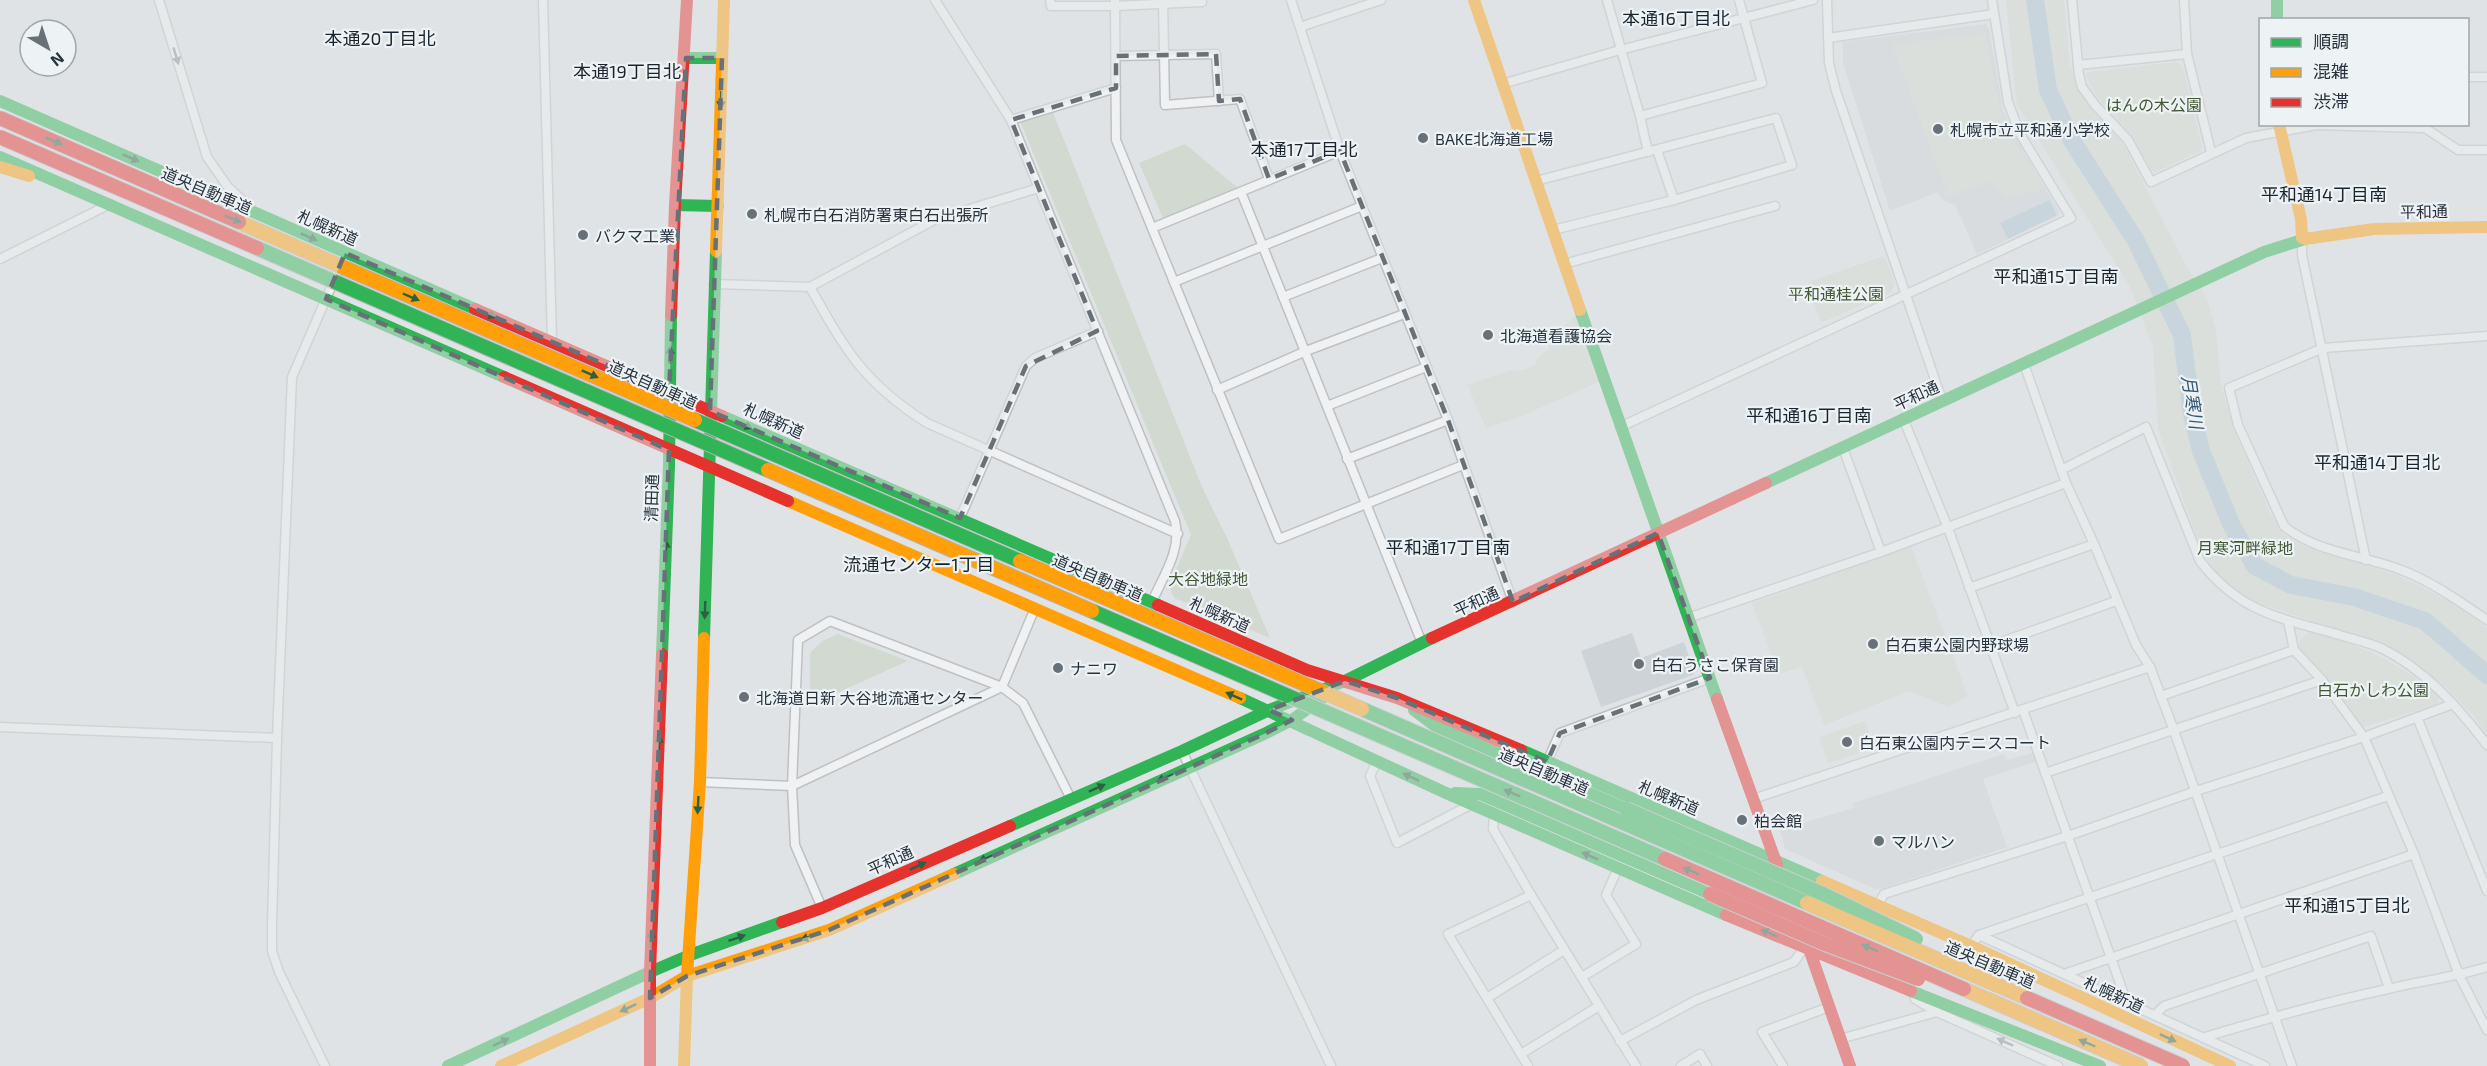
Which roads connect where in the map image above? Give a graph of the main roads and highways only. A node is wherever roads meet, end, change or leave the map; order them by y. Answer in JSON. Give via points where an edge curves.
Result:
{"nodes":[{"id":1,"x":687,"y":0,"type":"edge"},
{"id":2,"x":724,"y":0,"type":"edge"},
{"id":3,"x":1474,"y":0,"type":"edge"},
{"id":4,"x":2277,"y":0,"type":"edge"},
{"id":5,"x":2277,"y":18,"type":"edge"},
{"id":6,"x":686,"y":58,"type":"junction"},
{"id":7,"x":722,"y":58,"type":"junction"},
{"id":8,"x":0,"y":101,"type":"edge"},
{"id":9,"x":0,"y":118,"type":"edge"},
{"id":10,"x":2280,"y":128,"type":"edge"},
{"id":11,"x":0,"y":137,"type":"edge"},
{"id":12,"x":0,"y":157,"type":"edge"},
{"id":13,"x":0,"y":167,"type":"edge"},
{"id":14,"x":74,"y":189,"type":"junction"},
{"id":15,"x":675,"y":205,"type":"junction"},
{"id":16,"x":718,"y":206,"type":"junction"},
{"id":17,"x":2487,"y":227,"type":"edge"},
{"id":18,"x":2302,"y":238,"type":"junction"},
{"id":19,"x":668,"y":392,"type":"junction"},
{"id":20,"x":710,"y":411,"type":"junction"},
{"id":21,"x":669,"y":450,"type":"junction"},
{"id":22,"x":709,"y":466,"type":"junction"},
{"id":23,"x":1658,"y":533,"type":"junction"},
{"id":24,"x":1345,"y":681,"type":"junction"},
{"id":25,"x":1397,"y":698,"type":"junction"},
{"id":26,"x":1269,"y":710,"type":"junction"},
{"id":27,"x":1292,"y":720,"type":"junction"},
{"id":28,"x":1446,"y":793,"type":"junction"},
{"id":29,"x":1775,"y":861,"type":"junction"},
{"id":30,"x":1806,"y":949,"type":"junction"},
{"id":31,"x":690,"y":955,"type":"junction"},
{"id":32,"x":650,"y":972,"type":"junction"},
{"id":33,"x":687,"y":976,"type":"junction"},
{"id":34,"x":650,"y":998,"type":"junction"},
{"id":35,"x":1989,"y":1000,"type":"junction"},
{"id":36,"x":2079,"y":1021,"type":"junction"},
{"id":37,"x":448,"y":1066,"type":"edge"},
{"id":38,"x":501,"y":1066,"type":"edge"},
{"id":39,"x":650,"y":1066,"type":"edge"},
{"id":40,"x":684,"y":1066,"type":"edge"},
{"id":41,"x":1850,"y":1066,"type":"edge"},
{"id":42,"x":2100,"y":1066,"type":"edge"},
{"id":43,"x":2141,"y":1066,"type":"edge"},
{"id":44,"x":2183,"y":1066,"type":"edge"},
{"id":45,"x":2230,"y":1066,"type":"edge"}],
"edges":[{"from":1,"to":6,"type":"main road","name":"清田通"},
{"from":2,"to":7,"type":"main road"},
{"from":3,"to":23,"type":"main road"},
{"from":4,"to":5,"type":"main road"},
{"from":6,"to":7,"type":"main road"},
{"from":6,"to":15,"type":"main road","name":"清田通"},
{"from":7,"to":16,"type":"main road","one_way":true},
{"from":8,"to":19,"type":"main road","name":"札幌新道","one_way":true},
{"from":9,"to":36,"type":"main road","name":"道央自動車道","one_way":true,"bridge":true},
{"from":10,"to":18,"type":"main road"},
{"from":35,"to":11,"type":"main road","name":"道央自動車道","one_way":true,"bridge":true},
{"from":12,"to":14,"type":"main road"},
{"from":13,"to":14,"type":"main road"},
{"from":14,"to":21,"type":"main road"},
{"from":15,"to":16,"type":"main road"},
{"from":19,"to":15,"type":"main road","name":"清田通","one_way":true},
{"from":16,"to":20,"type":"main road"},
{"from":17,"to":18,"type":"main road","name":"平和通","via":[[2365,228]]},
{"from":18,"to":23,"type":"main road","name":"平和通","via":[[2264,252]]},
{"from":19,"to":20,"type":"main road","name":"札幌新道"},
{"from":19,"to":21,"type":"main road","name":"清田通"},
{"from":20,"to":22,"type":"main road"},
{"from":20,"to":24,"type":"main road","name":"札幌新道","one_way":true,"via":[[1307,670]]},
{"from":21,"to":22,"type":"main road"},
{"from":32,"to":21,"type":"main road","name":"清田通","one_way":true},
{"from":26,"to":22,"type":"main road","one_way":true},
{"from":22,"to":31,"type":"main road","one_way":true,"via":[[700,782]]},
{"from":23,"to":24,"type":"main road","name":"平和通"},
{"from":23,"to":29,"type":"main road"},
{"from":24,"to":25,"type":"main road","name":"札幌新道"},
{"from":24,"to":26,"type":"main road","name":"平和通"},
{"from":24,"to":27,"type":"main road","name":"平和通"},
{"from":25,"to":29,"type":"main road","name":"札幌新道"},
{"from":25,"to":36,"type":"main road","bridge":true,"via":[[1435,726],[1823,894]]},
{"from":26,"to":27,"type":"main road"},
{"from":31,"to":26,"type":"main road","name":"平和通","one_way":true,"via":[[822,908]]},
{"from":28,"to":27,"type":"main road","one_way":true},
{"from":27,"to":33,"type":"main road","name":"平和通","one_way":true,"via":[[829,930]]},
{"from":30,"to":28,"type":"main road","one_way":true},
{"from":28,"to":35,"type":"main road","bridge":true,"via":[[1480,794],[1825,944],[1905,975]]},
{"from":29,"to":30,"type":"main road"},
{"from":29,"to":45,"type":"main road","name":"札幌新道","one_way":true,"via":[[1977,944]]},
{"from":30,"to":41,"type":"main road"},
{"from":30,"to":42,"type":"main road"},
{"from":31,"to":32,"type":"main road","name":"平和通"},
{"from":31,"to":33,"type":"main road"},
{"from":32,"to":34,"type":"main road","name":"清田通"},
{"from":37,"to":32,"type":"main road","name":"平和通","one_way":true},
{"from":33,"to":34,"type":"main road","name":"平和通"},
{"from":33,"to":40,"type":"main road"},
{"from":34,"to":38,"type":"main road","name":"平和通","one_way":true},
{"from":34,"to":39,"type":"main road","name":"清田通"},
{"from":43,"to":35,"type":"main road","name":"道央自動車道","one_way":true,"bridge":true},
{"from":36,"to":44,"type":"main road","name":"道央自動車道","bridge":true}]}
